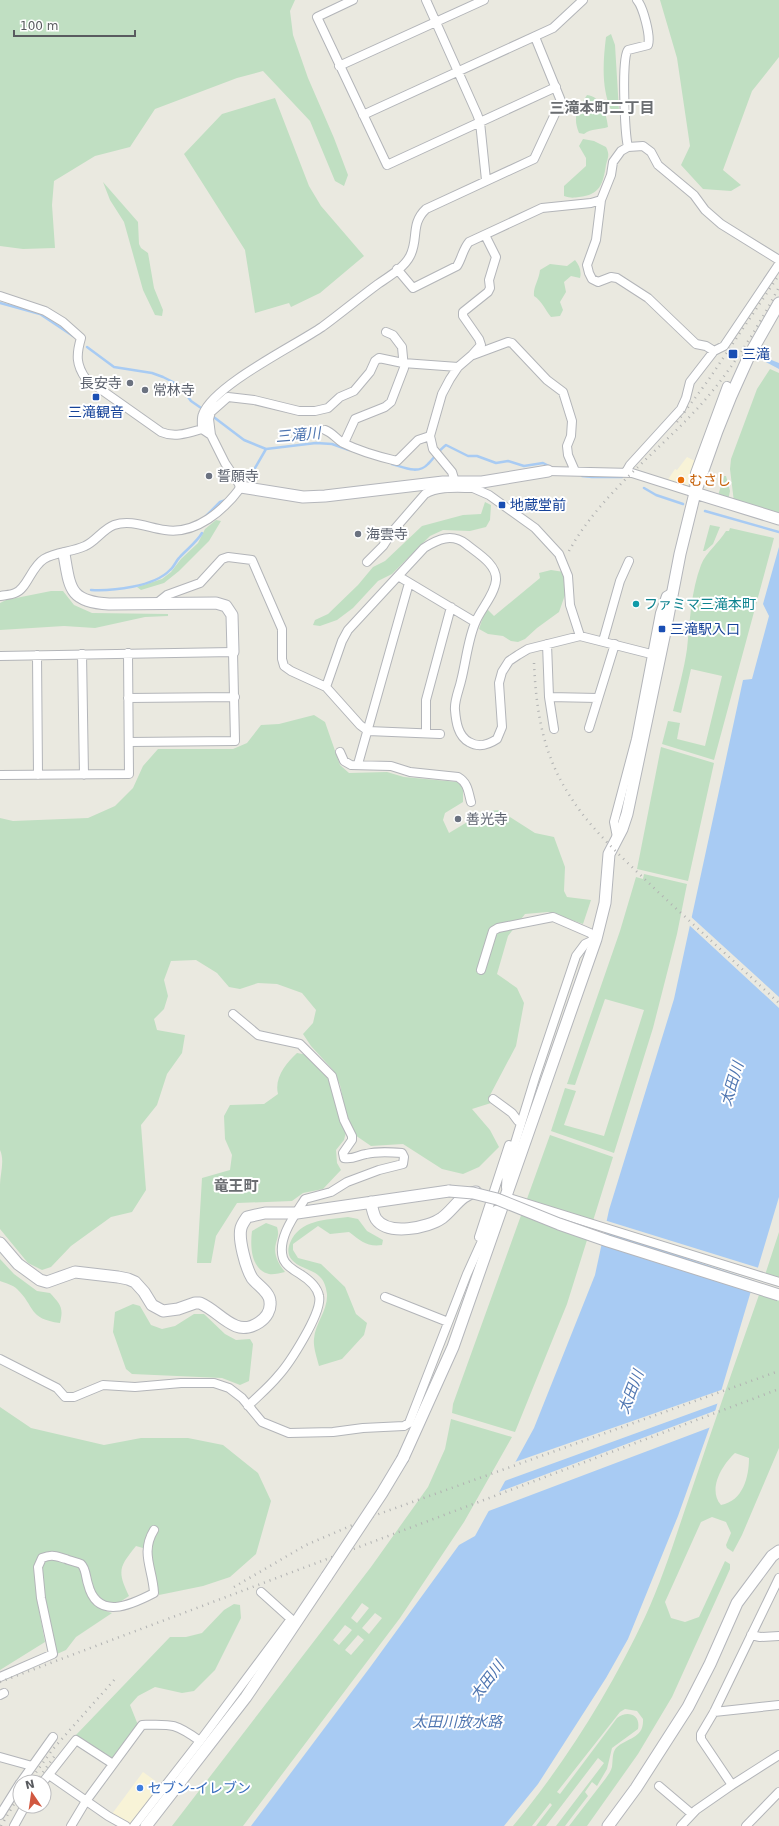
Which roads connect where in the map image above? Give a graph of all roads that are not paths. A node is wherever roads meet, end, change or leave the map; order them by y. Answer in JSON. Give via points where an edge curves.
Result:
{"nodes":[{"id":1,"x":353,"y":0,"type":"edge"},
{"id":2,"x":426,"y":0,"type":"edge"},
{"id":3,"x":484,"y":0,"type":"edge"},
{"id":4,"x":583,"y":0,"type":"edge"},
{"id":5,"x":637,"y":0,"type":"edge"},
{"id":6,"x":436,"y":22,"type":"junction"},
{"id":7,"x":535,"y":37,"type":"junction"},
{"id":8,"x":340,"y":66,"type":"junction"},
{"id":9,"x":459,"y":72,"type":"junction"},
{"id":10,"x":556,"y":87,"type":"junction"},
{"id":11,"x":363,"y":115,"type":"junction"},
{"id":12,"x":480,"y":122,"type":"junction"},
{"id":13,"x":628,"y":147,"type":"junction"},
{"id":14,"x":486,"y":180,"type":"junction"},
{"id":15,"x":601,"y":200,"type":"junction"},
{"id":16,"x":485,"y":235,"type":"junction"},
{"id":17,"x":779,"y":260,"type":"edge"},
{"id":18,"x":779,"y":264,"type":"edge"},
{"id":19,"x":397,"y":269,"type":"junction"},
{"id":20,"x":0,"y":296,"type":"edge"},
{"id":21,"x":779,"y":303,"type":"edge"},
{"id":22,"x":386,"y":332,"type":"dead end"},
{"id":23,"x":714,"y":350,"type":"junction"},
{"id":24,"x":472,"y":355,"type":"junction"},
{"id":25,"x":403,"y":363,"type":"junction"},
{"id":26,"x":458,"y":367,"type":"junction"},
{"id":27,"x":727,"y":386,"type":"dead end"},
{"id":28,"x":202,"y":429,"type":"junction"},
{"id":29,"x":325,"y":430,"type":"dead end"},
{"id":30,"x":211,"y":435,"type":"junction"},
{"id":31,"x":430,"y":436,"type":"junction"},
{"id":32,"x":344,"y":444,"type":"junction"},
{"id":33,"x":548,"y":470,"type":"joint"},
{"id":34,"x":575,"y":471,"type":"junction"},
{"id":35,"x":626,"y":472,"type":"junction"},
{"id":36,"x":455,"y":482,"type":"junction"},
{"id":37,"x":472,"y":485,"type":"junction"},
{"id":38,"x":241,"y":487,"type":"junction"},
{"id":39,"x":700,"y":495,"type":"junction"},
{"id":40,"x":779,"y":519,"type":"edge"},
{"id":41,"x":64,"y":554,"type":"junction"},
{"id":42,"x":629,"y":561,"type":"dead end"},
{"id":43,"x":367,"y":562,"type":"dead end"},
{"id":44,"x":398,"y":576,"type":"junction"},
{"id":45,"x":409,"y":583,"type":"junction"},
{"id":46,"x":671,"y":593,"type":"junction"},
{"id":47,"x":0,"y":596,"type":"edge"},
{"id":48,"x":157,"y":604,"type":"junction"},
{"id":49,"x":451,"y":607,"type":"junction"},
{"id":50,"x":475,"y":622,"type":"junction"},
{"id":51,"x":580,"y":636,"type":"junction"},
{"id":52,"x":603,"y":642,"type":"junction"},
{"id":53,"x":547,"y":644,"type":"junction"},
{"id":54,"x":615,"y":644,"type":"junction"},
{"id":55,"x":233,"y":652,"type":"junction"},
{"id":56,"x":128,"y":653,"type":"junction"},
{"id":57,"x":82,"y":654,"type":"junction"},
{"id":58,"x":651,"y":654,"type":"junction"},
{"id":59,"x":37,"y":655,"type":"junction"},
{"id":60,"x":0,"y":656,"type":"edge"},
{"id":61,"x":326,"y":687,"type":"junction"},
{"id":62,"x":235,"y":697,"type":"junction"},
{"id":63,"x":549,"y":697,"type":"junction"},
{"id":64,"x":128,"y":698,"type":"junction"},
{"id":65,"x":598,"y":698,"type":"junction"},
{"id":66,"x":646,"y":705,"type":"junction"},
{"id":67,"x":589,"y":728,"type":"dead end"},
{"id":68,"x":554,"y":729,"type":"dead end"},
{"id":69,"x":368,"y":731,"type":"junction"},
{"id":70,"x":426,"y":732,"type":"junction"},
{"id":71,"x":440,"y":734,"type":"dead end"},
{"id":72,"x":129,"y":742,"type":"junction"},
{"id":73,"x":340,"y":752,"type":"dead end"},
{"id":74,"x":358,"y":764,"type":"junction"},
{"id":75,"x":0,"y":775,"type":"edge"},
{"id":76,"x":38,"y":775,"type":"junction"},
{"id":77,"x":84,"y":775,"type":"junction"},
{"id":78,"x":471,"y":802,"type":"dead end"},
{"id":79,"x":596,"y":939,"type":"junction"},
{"id":80,"x":481,"y":970,"type":"dead end"},
{"id":81,"x":233,"y":1014,"type":"dead end"},
{"id":82,"x":534,"y":1078,"type":"junction"},
{"id":83,"x":493,"y":1099,"type":"dead end"},
{"id":84,"x":518,"y":1121,"type":"junction"},
{"id":85,"x":501,"y":1196,"type":"junction"},
{"id":86,"x":371,"y":1202,"type":"junction"},
{"id":87,"x":297,"y":1213,"type":"junction"},
{"id":88,"x":0,"y":1243,"type":"edge"},
{"id":89,"x":467,"y":1274,"type":"junction"},
{"id":90,"x":779,"y":1282,"type":"edge"},
{"id":91,"x":779,"y":1296,"type":"edge"},
{"id":92,"x":385,"y":1297,"type":"dead end"},
{"id":93,"x":448,"y":1322,"type":"junction"},
{"id":94,"x":0,"y":1359,"type":"edge"},
{"id":95,"x":248,"y":1406,"type":"junction"},
{"id":96,"x":154,"y":1530,"type":"dead end"},
{"id":97,"x":779,"y":1551,"type":"edge"},
{"id":98,"x":779,"y":1578,"type":"edge"},
{"id":99,"x":262,"y":1592,"type":"dead end"},
{"id":100,"x":294,"y":1620,"type":"junction"},
{"id":101,"x":751,"y":1635,"type":"junction"},
{"id":102,"x":779,"y":1636,"type":"edge"},
{"id":103,"x":0,"y":1677,"type":"edge"},
{"id":104,"x":779,"y":1705,"type":"edge"},
{"id":105,"x":714,"y":1712,"type":"junction"},
{"id":106,"x":53,"y":1737,"type":"dead end"},
{"id":107,"x":200,"y":1741,"type":"junction"},
{"id":108,"x":779,"y":1755,"type":"edge"},
{"id":109,"x":0,"y":1757,"type":"edge"},
{"id":110,"x":113,"y":1764,"type":"junction"},
{"id":111,"x":32,"y":1766,"type":"junction"},
{"id":112,"x":26,"y":1774,"type":"edge"},
{"id":113,"x":50,"y":1774,"type":"edge"},
{"id":114,"x":52,"y":1777,"type":"edge"},
{"id":115,"x":732,"y":1785,"type":"junction"},
{"id":116,"x":659,"y":1786,"type":"dead end"},
{"id":117,"x":779,"y":1792,"type":"edge"},
{"id":118,"x":12,"y":1796,"type":"edge"},
{"id":119,"x":86,"y":1801,"type":"junction"},
{"id":120,"x":21,"y":1814,"type":"edge"},
{"id":121,"x":692,"y":1814,"type":"junction"},
{"id":122,"x":0,"y":1815,"type":"edge"},
{"id":123,"x":14,"y":1826,"type":"edge"},
{"id":124,"x":71,"y":1826,"type":"edge"},
{"id":125,"x":126,"y":1826,"type":"edge"},
{"id":126,"x":134,"y":1826,"type":"edge"},
{"id":127,"x":146,"y":1826,"type":"edge"},
{"id":128,"x":608,"y":1826,"type":"edge"},
{"id":129,"x":681,"y":1826,"type":"edge"},
{"id":130,"x":746,"y":1826,"type":"edge"}],
"edges":[{"from":1,"to":8,"type":"street","via":[[317,17]]},
{"from":2,"to":6,"type":"street"},
{"from":3,"to":6,"type":"street"},
{"from":4,"to":7,"type":"street","via":[[553,28]]},
{"from":5,"to":13,"type":"street","via":[[646,23],[649,41],[648,45],[626,52],[625,128]]},
{"from":6,"to":8,"type":"street"},
{"from":6,"to":9,"type":"street"},
{"from":7,"to":9,"type":"street"},
{"from":7,"to":10,"type":"street"},
{"from":8,"to":11,"type":"street"},
{"from":9,"to":11,"type":"street"},
{"from":9,"to":12,"type":"street"},
{"from":10,"to":12,"type":"street"},
{"from":10,"to":14,"type":"street","via":[[561,101],[534,159]]},
{"from":11,"to":12,"type":"street","via":[[387,165]]},
{"from":12,"to":14,"type":"street"},
{"from":13,"to":15,"type":"street","via":[[621,150],[613,162],[611,176]]},
{"from":13,"to":17,"type":"street","via":[[643,146],[651,152],[658,165],[694,195],[705,210],[722,224]]},
{"from":14,"to":19,"type":"street","via":[[426,209],[419,215],[412,253]]},
{"from":15,"to":16,"type":"street","via":[[542,208]]},
{"from":15,"to":23,"type":"street","via":[[596,240],[587,265],[592,279],[598,282],[610,277],[617,278],[648,298],[696,344]]},
{"from":16,"to":19,"type":"street","via":[[469,242],[457,266],[413,288]]},
{"from":16,"to":24,"type":"street","via":[[496,257],[489,280],[490,288],[463,312],[481,345]]},
{"from":18,"to":23,"type":"street","via":[[724,346]]},
{"from":19,"to":28,"type":"street","via":[[322,326],[231,383],[208,404],[202,415]]},
{"from":20,"to":28,"type":"street","via":[[45,311],[63,322],[81,338],[76,359],[86,379],[161,432],[180,435]]},
{"from":21,"to":39,"type":"street","via":[[731,396],[717,431]]},
{"from":22,"to":25,"type":"street","via":[[393,335],[402,347]]},
{"from":23,"to":35,"type":"street","via":[[690,382],[681,408]]},
{"from":24,"to":26,"type":"street"},
{"from":24,"to":34,"type":"street","via":[[512,342],[547,380],[563,392],[572,421],[567,446]]},
{"from":25,"to":26,"type":"street"},
{"from":25,"to":30,"type":"street","via":[[379,358],[354,391],[340,397],[328,408],[315,411],[299,412],[254,400],[228,397],[211,412]]},
{"from":25,"to":32,"type":"street","via":[[404,368],[391,402],[385,407],[354,419]]},
{"from":26,"to":31,"type":"street","via":[[442,394]]},
{"from":27,"to":39,"type":"street","via":[[695,473],[694,482]]},
{"from":28,"to":30,"type":"street"},
{"from":29,"to":32,"type":"street","via":[[333,433]]},
{"from":30,"to":38,"type":"street"},
{"from":31,"to":32,"type":"street","via":[[418,440],[397,461]]},
{"from":31,"to":36,"type":"street","via":[[433,449],[452,472]]},
{"from":33,"to":34,"type":"street"},
{"from":33,"to":37,"type":"street"},
{"from":34,"to":35,"type":"street"},
{"from":35,"to":39,"type":"street"},
{"from":36,"to":37,"type":"street"},
{"from":36,"to":38,"type":"street","via":[[303,497]]},
{"from":37,"to":43,"type":"street","via":[[431,490],[425,494]]},
{"from":37,"to":51,"type":"street","via":[[535,528],[560,554],[568,576],[570,605]]},
{"from":38,"to":41,"type":"street","via":[[205,522],[181,530],[166,530],[141,524],[112,525],[86,546]]},
{"from":39,"to":40,"type":"street"},
{"from":39,"to":46,"type":"street"},
{"from":41,"to":47,"type":"street","via":[[53,555],[43,560],[33,569],[26,583],[16,593]]},
{"from":41,"to":48,"type":"street","via":[[71,587],[78,596],[100,604]]},
{"from":42,"to":52,"type":"street","via":[[620,581]]},
{"from":44,"to":45,"type":"street"},
{"from":44,"to":50,"type":"street","via":[[435,540],[454,537],[462,541],[491,565],[496,580]]},
{"from":44,"to":61,"type":"street","via":[[348,630]]},
{"from":45,"to":49,"type":"street"},
{"from":45,"to":69,"type":"street"},
{"from":46,"to":58,"type":"street","via":[[666,596],[660,613]]},
{"from":46,"to":66,"type":"street","via":[[666,632]]},
{"from":48,"to":55,"type":"street","via":[[216,603],[226,606],[232,615]]},
{"from":48,"to":61,"type":"street","via":[[167,595],[200,583],[222,559],[228,557],[252,560],[282,629],[284,666]]},
{"from":49,"to":50,"type":"street"},
{"from":49,"to":70,"type":"street","via":[[426,700]]},
{"from":50,"to":53,"type":"street","via":[[455,708],[459,731],[466,741],[474,746],[484,746],[500,735],[502,727],[499,683],[502,672],[509,662],[528,649]]},
{"from":51,"to":52,"type":"street"},
{"from":51,"to":53,"type":"street"},
{"from":52,"to":54,"type":"street"},
{"from":53,"to":63,"type":"street"},
{"from":54,"to":58,"type":"street"},
{"from":54,"to":65,"type":"street"},
{"from":55,"to":56,"type":"street"},
{"from":55,"to":62,"type":"street"},
{"from":56,"to":57,"type":"street"},
{"from":56,"to":64,"type":"street"},
{"from":57,"to":59,"type":"street"},
{"from":57,"to":77,"type":"street"},
{"from":58,"to":66,"type":"street"},
{"from":59,"to":60,"type":"street"},
{"from":59,"to":76,"type":"street"},
{"from":61,"to":69,"type":"street"},
{"from":62,"to":64,"type":"street"},
{"from":62,"to":72,"type":"street","via":[[235,741]]},
{"from":63,"to":65,"type":"street"},
{"from":63,"to":68,"type":"street"},
{"from":64,"to":72,"type":"street"},
{"from":65,"to":67,"type":"street"},
{"from":66,"to":79,"type":"street","via":[[627,814],[609,854],[605,903]]},
{"from":69,"to":70,"type":"street"},
{"from":69,"to":74,"type":"street"},
{"from":70,"to":71,"type":"street"},
{"from":72,"to":77,"type":"street","via":[[129,774]]},
{"from":73,"to":74,"type":"street","via":[[344,761],[351,765]]},
{"from":74,"to":78,"type":"street","via":[[391,766],[410,772],[458,777],[467,785]]},
{"from":75,"to":76,"type":"street"},
{"from":76,"to":77,"type":"street"},
{"from":79,"to":80,"type":"street","via":[[590,932],[553,917],[498,928],[493,931]]},
{"from":79,"to":82,"type":"street","via":[[585,944],[576,956]]},
{"from":79,"to":85,"type":"street"},
{"from":81,"to":87,"type":"street","via":[[258,1035],[300,1044],[332,1076],[344,1120],[352,1136],[352,1140],[342,1153],[344,1158],[388,1151],[402,1153],[404,1157],[403,1164],[380,1170],[330,1192],[305,1199]]},
{"from":82,"to":84,"type":"street"},
{"from":82,"to":85,"type":"street"},
{"from":83,"to":84,"type":"street","via":[[512,1113]]},
{"from":84,"to":89,"type":"street"},
{"from":85,"to":86,"type":"street","via":[[470,1193],[442,1218],[419,1228],[389,1228],[382,1225],[376,1220]]},
{"from":85,"to":89,"type":"street"},
{"from":85,"to":90,"type":"street"},
{"from":85,"to":100,"type":"street","bridge":true,"via":[[453,1347],[403,1458],[327,1576]]},
{"from":86,"to":87,"type":"street"},
{"from":86,"to":91,"type":"street","bridge":true,"via":[[449,1191],[473,1193],[497,1199],[608,1241]]},
{"from":87,"to":88,"type":"street","via":[[253,1215],[248,1217],[241,1228],[241,1242],[249,1273],[270,1301],[264,1318],[254,1326],[246,1328],[237,1327],[200,1303],[168,1311],[157,1309],[140,1286],[128,1279],[75,1272],[47,1282],[40,1280],[18,1264]]},
{"from":87,"to":95,"type":"street","via":[[282,1244],[283,1258],[289,1267],[308,1279],[315,1287],[320,1297],[318,1307],[300,1346],[278,1377]]},
{"from":89,"to":93,"type":"street"},
{"from":92,"to":93,"type":"street"},
{"from":93,"to":95,"type":"street","via":[[409,1423],[404,1426],[289,1433],[262,1422]]},
{"from":94,"to":95,"type":"street","via":[[57,1388],[65,1397],[74,1397],[103,1385],[135,1387],[214,1383],[229,1388]]},
{"from":96,"to":103,"type":"street","via":[[146,1549],[154,1593],[116,1608],[106,1607],[95,1600],[89,1590],[84,1568],[80,1564],[51,1555],[42,1558],[38,1567],[41,1598],[53,1654]]},
{"from":97,"to":128,"type":"street","via":[[772,1556],[737,1603],[688,1707],[636,1788]]},
{"from":98,"to":101,"type":"street"},
{"from":99,"to":100,"type":"street"},
{"from":100,"to":107,"type":"street"},
{"from":100,"to":127,"type":"street","via":[[246,1697]]},
{"from":101,"to":102,"type":"street"},
{"from":101,"to":105,"type":"street"},
{"from":104,"to":105,"type":"street"},
{"from":105,"to":115,"type":"street","via":[[701,1734],[701,1739]]},
{"from":106,"to":111,"type":"street"},
{"from":107,"to":110,"type":"street","via":[[181,1728],[168,1724],[142,1725]]},
{"from":107,"to":126,"type":"street"},
{"from":108,"to":115,"type":"street"},
{"from":109,"to":111,"type":"street"},
{"from":110,"to":113,"type":"street","via":[[76,1740]]},
{"from":110,"to":119,"type":"street"},
{"from":111,"to":112,"type":"street"},
{"from":114,"to":119,"type":"street"},
{"from":115,"to":121,"type":"street"},
{"from":116,"to":121,"type":"street"},
{"from":117,"to":130,"type":"street"},
{"from":118,"to":122,"type":"street"},
{"from":119,"to":124,"type":"street"},
{"from":119,"to":125,"type":"street"},
{"from":120,"to":123,"type":"street"},
{"from":121,"to":129,"type":"street"}]}
